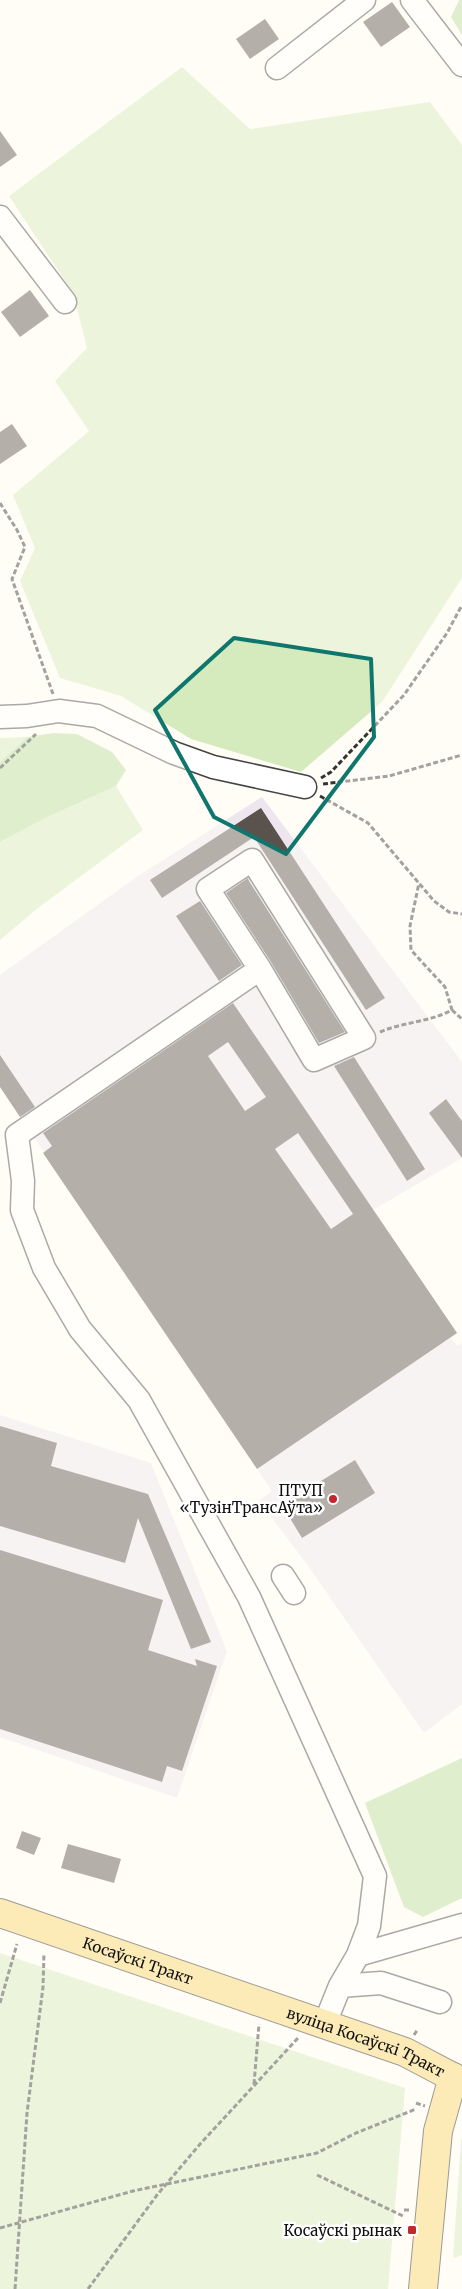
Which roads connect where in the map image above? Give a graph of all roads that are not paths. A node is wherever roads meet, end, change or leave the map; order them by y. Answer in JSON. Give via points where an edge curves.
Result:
{"nodes":[{"id":1,"x":364,"y":0,"type":"edge"},
{"id":2,"x":412,"y":0,"type":"edge"},
{"id":3,"x":462,"y":65,"type":"edge"},
{"id":4,"x":277,"y":68,"type":"dead end"},
{"id":5,"x":0,"y":217,"type":"edge"},
{"id":6,"x":65,"y":302,"type":"dead end"},
{"id":7,"x":0,"y":717,"type":"edge"},
{"id":8,"x":305,"y":787,"type":"road end"},
{"id":9,"x":260,"y":969,"type":"junction"},
{"id":10,"x":0,"y":1913,"type":"edge"},
{"id":11,"x":462,"y":1925,"type":"edge"},
{"id":12,"x":358,"y":1956,"type":"junction"},
{"id":13,"x":340,"y":1986,"type":"junction"},
{"id":14,"x":440,"y":2002,"type":"dead end"},
{"id":15,"x":268,"y":2016,"type":"joint"},
{"id":16,"x":325,"y":2023,"type":"junction"},
{"id":17,"x":458,"y":2079,"type":"edge"},
{"id":18,"x":423,"y":2289,"type":"edge"}],
"edges":[{"from":1,"to":4,"type":"street"},
{"from":2,"to":3,"type":"street"},
{"from":5,"to":6,"type":"street"},
{"from":7,"to":8,"type":"street","via":[[59,711],[97,716],[174,753],[213,766]]},
{"from":9,"to":9,"type":"street","via":[[208,889],[252,860],[364,1038],[314,1060]]},
{"from":9,"to":12,"type":"street","via":[[18,1135],[22,1210],[44,1268],[57,1291],[80,1329],[139,1400],[249,1597],[375,1876],[369,1926]]},
{"from":10,"to":15,"type":"main road","name":"Косаўскі Тракт"},
{"from":11,"to":12,"type":"street"},
{"from":12,"to":13,"type":"street"},
{"from":13,"to":14,"type":"street","via":[[381,1983]]},
{"from":13,"to":16,"type":"street"},
{"from":15,"to":16,"type":"main road","name":"вуліца Косаўскі Тракт"},
{"from":16,"to":17,"type":"main road","name":"вуліца Косаўскі Тракт","via":[[406,2052]]},
{"from":17,"to":18,"type":"main road","via":[[438,2131]]}]}
